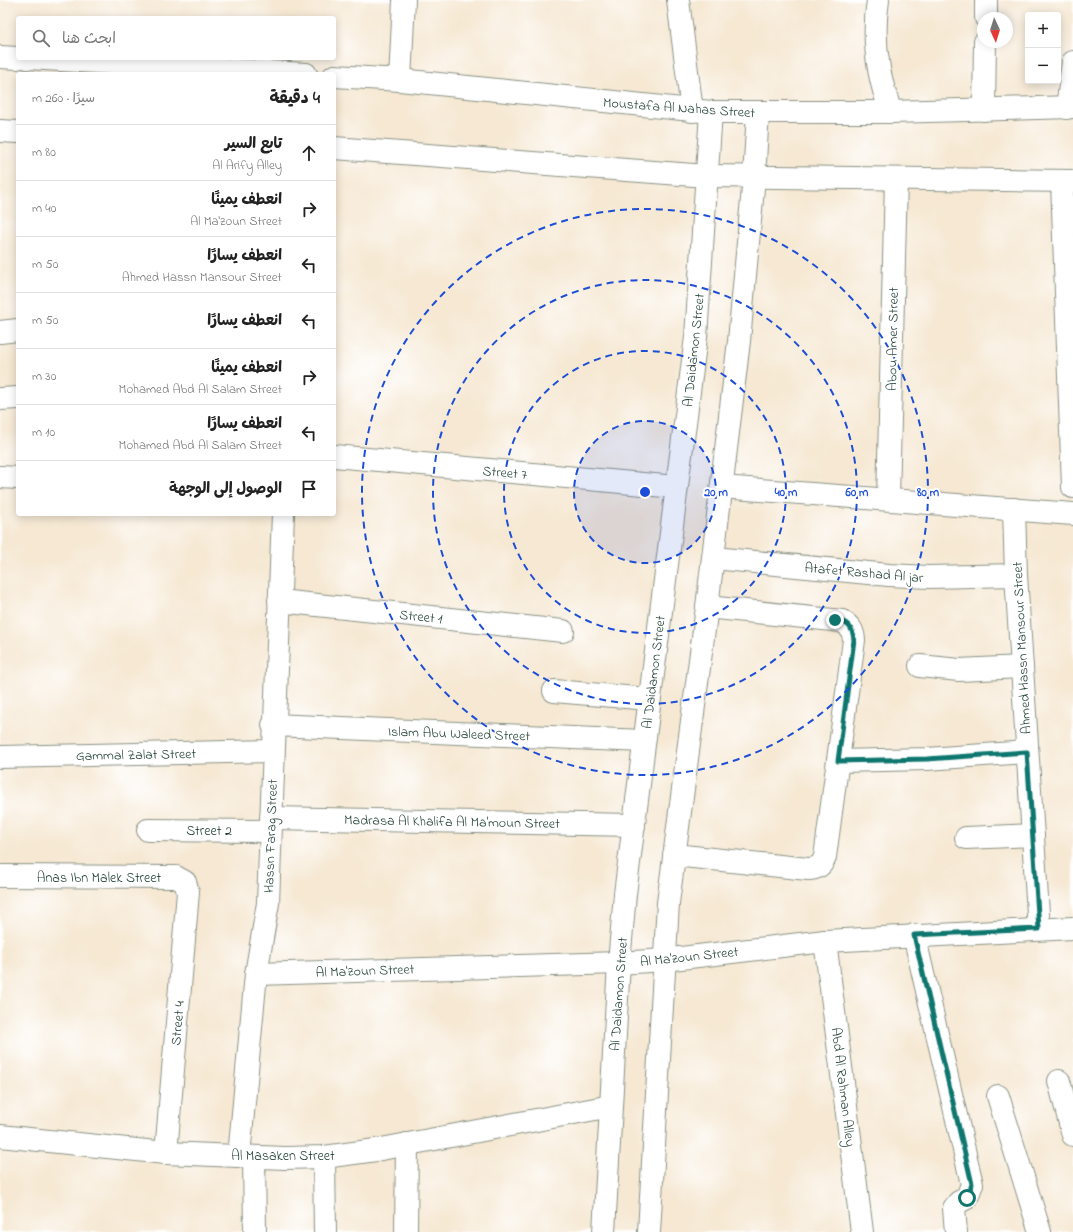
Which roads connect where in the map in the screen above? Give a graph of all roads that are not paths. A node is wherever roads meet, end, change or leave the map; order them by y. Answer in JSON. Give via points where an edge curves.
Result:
{"nodes":[{"id":1,"x":404,"y":0,"type":"edge"},
{"id":2,"x":678,"y":0,"type":"edge"},
{"id":3,"x":878,"y":0,"type":"edge"},
{"id":4,"x":986,"y":0,"type":"edge"},
{"id":5,"x":986,"y":12,"type":"edge"},
{"id":6,"x":985,"y":48,"type":"edge"},
{"id":7,"x":0,"y":57,"type":"edge"},
{"id":8,"x":16,"y":58,"type":"edge"},
{"id":9,"x":22,"y":60,"type":"edge"},
{"id":10,"x":62,"y":60,"type":"edge"},
{"id":11,"x":1073,"y":62,"type":"edge"},
{"id":12,"x":22,"y":72,"type":"edge"},
{"id":13,"x":271,"y":72,"type":"edge"},
{"id":14,"x":336,"y":76,"type":"edge"},
{"id":15,"x":400,"y":80,"type":"junction"},
{"id":16,"x":1070,"y":108,"type":"edge"},
{"id":17,"x":984,"y":110,"type":"junction"},
{"id":18,"x":702,"y":112,"type":"junction"},
{"id":19,"x":891,"y":112,"type":"junction"},
{"id":20,"x":758,"y":113,"type":"junction"},
{"id":21,"x":0,"y":131,"type":"edge"},
{"id":22,"x":16,"y":132,"type":"edge"},
{"id":23,"x":336,"y":148,"type":"edge"},
{"id":24,"x":707,"y":176,"type":"junction"},
{"id":25,"x":754,"y":177,"type":"junction"},
{"id":26,"x":896,"y":179,"type":"junction"},
{"id":27,"x":1067,"y":181,"type":"edge"},
{"id":28,"x":16,"y":330,"type":"edge"},
{"id":29,"x":0,"y":332,"type":"edge"},
{"id":30,"x":16,"y":398,"type":"edge"},
{"id":31,"x":0,"y":399,"type":"edge"},
{"id":32,"x":336,"y":456,"type":"edge"},
{"id":33,"x":0,"y":477,"type":"edge"},
{"id":34,"x":16,"y":478,"type":"edge"},
{"id":35,"x":722,"y":487,"type":"junction"},
{"id":36,"x":1073,"y":487,"type":"edge"},
{"id":37,"x":676,"y":488,"type":"junction"},
{"id":38,"x":888,"y":499,"type":"junction"},
{"id":39,"x":1014,"y":509,"type":"junction"},
{"id":40,"x":1073,"y":514,"type":"edge"},
{"id":41,"x":283,"y":516,"type":"edge"},
{"id":42,"x":714,"y":558,"type":"junction"},
{"id":43,"x":1016,"y":575,"type":"junction"},
{"id":44,"x":279,"y":601,"type":"junction"},
{"id":45,"x":708,"y":607,"type":"junction"},
{"id":46,"x":563,"y":631,"type":"dead end"},
{"id":47,"x":920,"y":666,"type":"dead end"},
{"id":48,"x":1022,"y":668,"type":"junction"},
{"id":49,"x":554,"y":691,"type":"dead end"},
{"id":50,"x":649,"y":699,"type":"junction"},
{"id":51,"x":274,"y":725,"type":"junction"},
{"id":52,"x":644,"y":741,"type":"junction"},
{"id":53,"x":273,"y":751,"type":"junction"},
{"id":54,"x":1027,"y":752,"type":"junction"},
{"id":55,"x":0,"y":758,"type":"edge"},
{"id":56,"x":838,"y":761,"type":"junction"},
{"id":57,"x":270,"y":824,"type":"junction"},
{"id":58,"x":634,"y":825,"type":"junction"},
{"id":59,"x":148,"y":830,"type":"dead end"},
{"id":60,"x":1033,"y":835,"type":"junction"},
{"id":61,"x":966,"y":838,"type":"dead end"},
{"id":62,"x":674,"y":855,"type":"junction"},
{"id":63,"x":0,"y":876,"type":"edge"},
{"id":64,"x":188,"y":892,"type":"joint"},
{"id":65,"x":1073,"y":928,"type":"edge"},
{"id":66,"x":1039,"y":929,"type":"junction"},
{"id":67,"x":914,"y":935,"type":"junction"},
{"id":68,"x":825,"y":941,"type":"junction"},
{"id":69,"x":664,"y":960,"type":"junction"},
{"id":70,"x":619,"y":963,"type":"junction"},
{"id":71,"x":256,"y":974,"type":"junction"},
{"id":72,"x":1059,"y":1081,"type":"dead end"},
{"id":73,"x":998,"y":1096,"type":"dead end"},
{"id":74,"x":611,"y":1106,"type":"junction"},
{"id":75,"x":1073,"y":1135,"type":"edge"},
{"id":76,"x":0,"y":1136,"type":"edge"},
{"id":77,"x":407,"y":1144,"type":"junction"},
{"id":78,"x":166,"y":1153,"type":"junction"},
{"id":79,"x":247,"y":1156,"type":"junction"},
{"id":80,"x":324,"y":1157,"type":"junction"},
{"id":81,"x":255,"y":1232,"type":"edge"},
{"id":82,"x":325,"y":1232,"type":"edge"},
{"id":83,"x":406,"y":1232,"type":"edge"},
{"id":84,"x":604,"y":1232,"type":"edge"},
{"id":85,"x":649,"y":1232,"type":"edge"},
{"id":86,"x":862,"y":1232,"type":"edge"},
{"id":87,"x":956,"y":1232,"type":"edge"},
{"id":88,"x":1040,"y":1232,"type":"edge"}],
"edges":[{"from":1,"to":15,"type":"street"},
{"from":2,"to":18,"type":"street","name":"Al Daidamon Street"},
{"from":3,"to":19,"type":"street","via":[[875,39],[877,63],[882,88]]},
{"from":4,"to":5,"type":"street"},
{"from":6,"to":17,"type":"street"},
{"from":7,"to":8,"type":"street"},
{"from":9,"to":12,"type":"street"},
{"from":10,"to":13,"type":"street"},
{"from":11,"to":16,"type":"street"},
{"from":14,"to":15,"type":"street","name":"Moustafa Al Nahas Street"},
{"from":15,"to":18,"type":"street","name":"Moustafa Al Nahas Street"},
{"from":16,"to":17,"type":"street","name":"Moustafa Al Nahas Street"},
{"from":17,"to":19,"type":"street","name":"Moustafa Al Nahas Street"},
{"from":18,"to":20,"type":"street","name":"Moustafa Al Nahas Street"},
{"from":18,"to":24,"type":"street","name":"Al Daidamon Street"},
{"from":19,"to":20,"type":"street","name":"Moustafa Al Nahas Street"},
{"from":20,"to":25,"type":"street"},
{"from":21,"to":22,"type":"street"},
{"from":23,"to":24,"type":"street"},
{"from":24,"to":25,"type":"street"},
{"from":24,"to":37,"type":"street","name":"Al Daidamon Street","via":[[696,337]]},
{"from":25,"to":26,"type":"street"},
{"from":25,"to":35,"type":"street"},
{"from":26,"to":27,"type":"street"},
{"from":26,"to":38,"type":"street","name":"Abou Amer Street"},
{"from":27,"to":36,"type":"street"},
{"from":28,"to":29,"type":"street"},
{"from":30,"to":31,"type":"street"},
{"from":32,"to":37,"type":"street","name":"Street 7"},
{"from":33,"to":34,"type":"street"},
{"from":35,"to":38,"type":"street"},
{"from":35,"to":42,"type":"street"},
{"from":37,"to":50,"type":"street","name":"Al Daidamon Street"},
{"from":38,"to":39,"type":"street"},
{"from":39,"to":40,"type":"street"},
{"from":39,"to":43,"type":"street","name":"Ahmed Hassn Mansour Street"},
{"from":41,"to":44,"type":"street","name":"Hassn Farag Street"},
{"from":42,"to":43,"type":"street","name":"Atafet Rashad Al jar","via":[[896,576]]},
{"from":42,"to":45,"type":"street"},
{"from":43,"to":48,"type":"street","name":"Ahmed Hassn Mansour Street"},
{"from":44,"to":46,"type":"street","name":"Street 1"},
{"from":44,"to":51,"type":"street","name":"Hassn Farag Street"},
{"from":45,"to":56,"type":"street","via":[[842,621],[849,625],[854,640]]},
{"from":45,"to":62,"type":"street"},
{"from":47,"to":48,"type":"street","via":[[959,670]]},
{"from":48,"to":54,"type":"street","name":"Ahmed Hassn Mansour Street"},
{"from":49,"to":50,"type":"street"},
{"from":50,"to":52,"type":"street","name":"Al Daidamon Street"},
{"from":51,"to":52,"type":"street","name":"Islam Abu Waleed Street"},
{"from":51,"to":53,"type":"street","name":"Hassn Farag Street"},
{"from":52,"to":58,"type":"street","name":"Al Daidamon Street"},
{"from":53,"to":55,"type":"street","name":"Gammal Zalat Street"},
{"from":53,"to":57,"type":"street","name":"Hassn Farag Street"},
{"from":54,"to":56,"type":"street","via":[[927,759]]},
{"from":54,"to":60,"type":"street","name":"Ahmed Hassn Mansour Street"},
{"from":56,"to":62,"type":"street","via":[[825,858],[817,868]]},
{"from":57,"to":58,"type":"street","name":"Madrasa Al Khalifa Al Ma'moun Street"},
{"from":57,"to":59,"type":"street","name":"Street 2"},
{"from":57,"to":71,"type":"street","name":"Hassn Farag Street","via":[[268,903]]},
{"from":58,"to":70,"type":"street","name":"Al Daidamon Street"},
{"from":60,"to":61,"type":"street"},
{"from":60,"to":66,"type":"street","name":"Ahmed Hassn Mansour Street"},
{"from":62,"to":69,"type":"street"},
{"from":63,"to":64,"type":"street","name":"Anas Ibn Malek Street","via":[[176,877],[185,882]]},
{"from":64,"to":78,"type":"street","name":"Street 4"},
{"from":65,"to":66,"type":"street","name":"Al Ma'zoun Street"},
{"from":66,"to":67,"type":"street","name":"Al Ma'zoun Street"},
{"from":67,"to":68,"type":"street","name":"Al Ma'zoun Street"},
{"from":67,"to":87,"type":"street","via":[[972,1184],[967,1198],[954,1208]]},
{"from":68,"to":69,"type":"street","name":"Al Ma'zoun Street"},
{"from":68,"to":86,"type":"street","name":"Abd Al Rahman Alley"},
{"from":69,"to":70,"type":"street","name":"Al Ma'zoun Street"},
{"from":69,"to":85,"type":"street"},
{"from":70,"to":71,"type":"street","name":"Al Ma'zoun Street"},
{"from":70,"to":74,"type":"street","name":"Al Daidamon Street"},
{"from":71,"to":79,"type":"street","name":"Hassn Farag Street"},
{"from":72,"to":75,"type":"street"},
{"from":73,"to":88,"type":"street"},
{"from":74,"to":77,"type":"street","name":"Al Masaken Street"},
{"from":74,"to":84,"type":"street","name":"Al Daidamon Street"},
{"from":76,"to":78,"type":"street","name":"Al Masaken Street"},
{"from":77,"to":80,"type":"street","name":"Al Masaken Street"},
{"from":77,"to":83,"type":"street"},
{"from":78,"to":79,"type":"street","name":"Al Masaken Street"},
{"from":79,"to":80,"type":"street","name":"Al Masaken Street"},
{"from":79,"to":81,"type":"street","name":"Hassn Farag Street"},
{"from":80,"to":82,"type":"street"}]}
